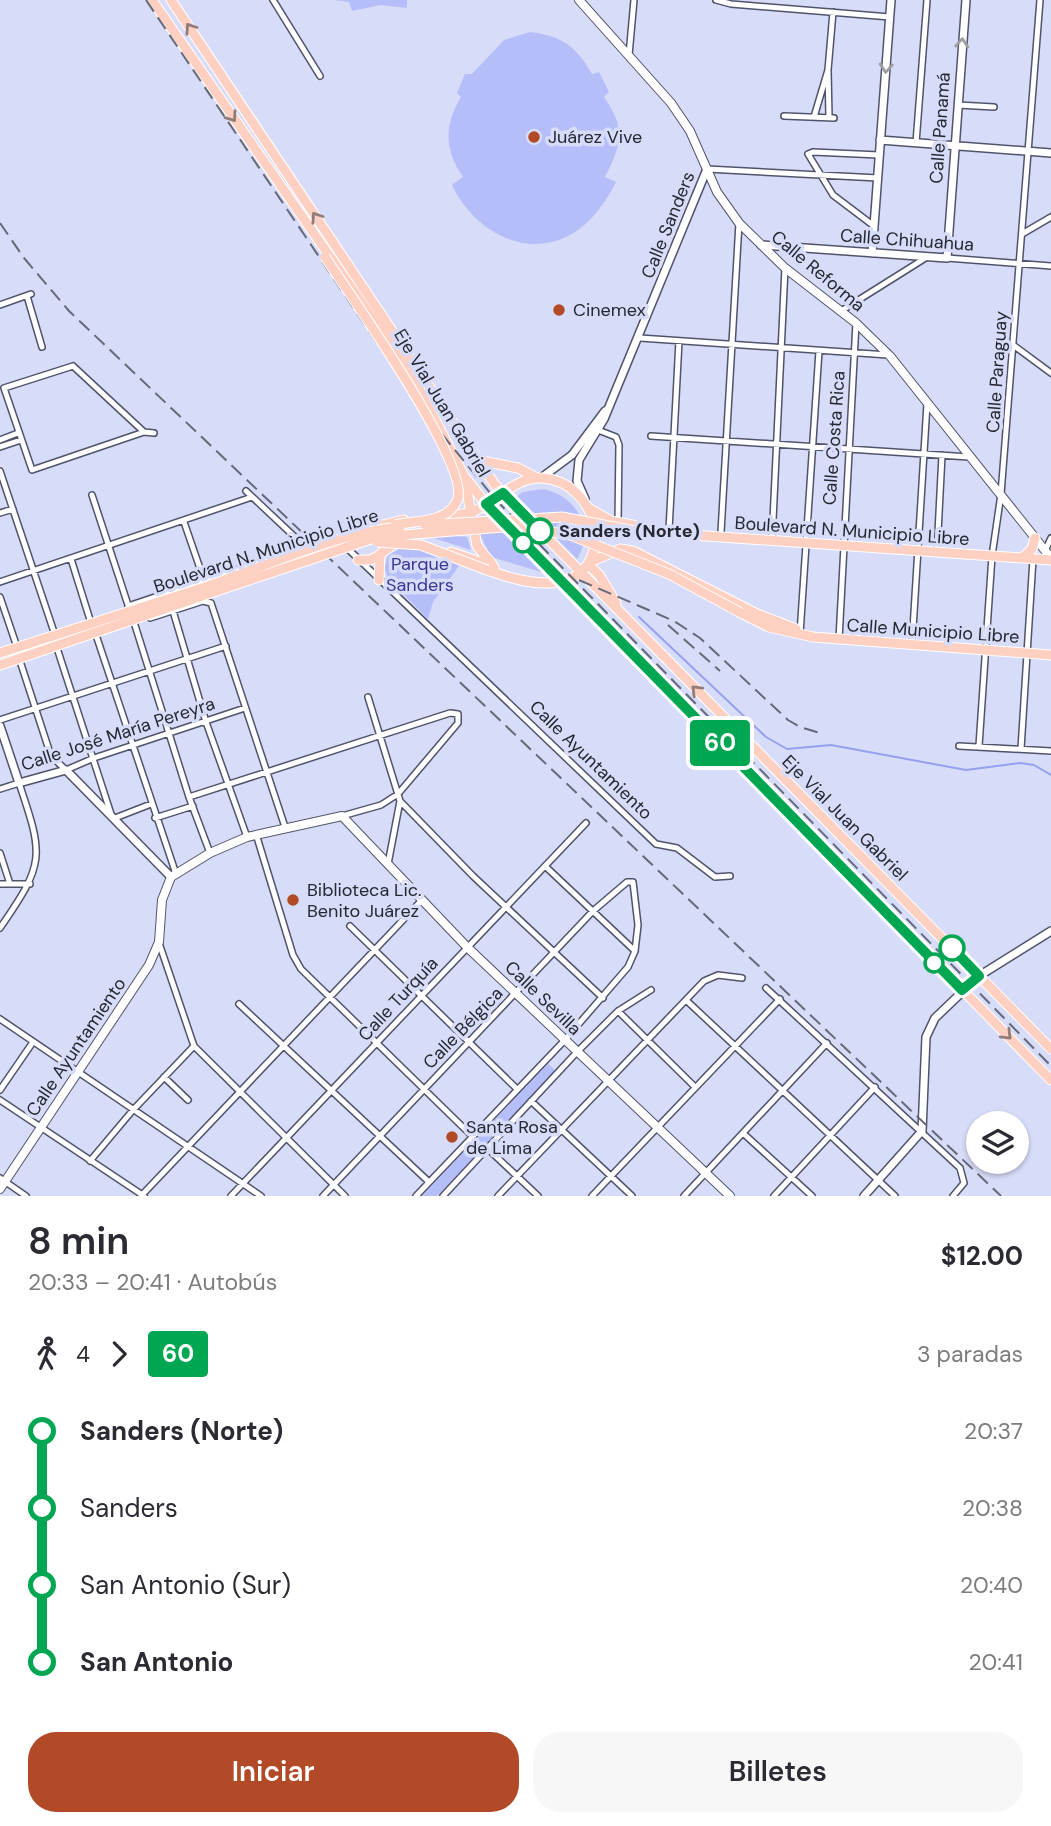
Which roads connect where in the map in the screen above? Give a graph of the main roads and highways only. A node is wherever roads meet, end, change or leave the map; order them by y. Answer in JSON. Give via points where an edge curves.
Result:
{"nodes":[{"id":1,"x":152,"y":0,"type":"edge"},
{"id":2,"x":172,"y":0,"type":"edge"},
{"id":3,"x":579,"y":0,"type":"edge"},
{"id":4,"x":312,"y":229,"type":"junction"},
{"id":5,"x":477,"y":460,"type":"junction"},
{"id":6,"x":464,"y":475,"type":"junction"},
{"id":7,"x":539,"y":478,"type":"junction"},
{"id":8,"x":468,"y":492,"type":"junction"},
{"id":9,"x":503,"y":493,"type":"junction"},
{"id":10,"x":486,"y":504,"type":"junction"},
{"id":11,"x":588,"y":505,"type":"junction"},
{"id":12,"x":473,"y":511,"type":"junction"},
{"id":13,"x":456,"y":514,"type":"junction"},
{"id":14,"x":383,"y":528,"type":"junction"},
{"id":15,"x":337,"y":537,"type":"road end"},
{"id":16,"x":1035,"y":538,"type":"junction"},
{"id":17,"x":769,"y":541,"type":"junction"},
{"id":18,"x":358,"y":544,"type":"junction"},
{"id":19,"x":380,"y":554,"type":"junction"},
{"id":20,"x":1049,"y":556,"type":"edge"},
{"id":21,"x":1022,"y":558,"type":"junction"},
{"id":22,"x":358,"y":560,"type":"road end"},
{"id":23,"x":589,"y":563,"type":"junction"},
{"id":24,"x":499,"y":568,"type":"junction"},
{"id":25,"x":580,"y":572,"type":"junction"},
{"id":26,"x":379,"y":580,"type":"road end"},
{"id":27,"x":540,"y":582,"type":"junction"},
{"id":28,"x":561,"y":582,"type":"junction"},
{"id":29,"x":205,"y":590,"type":"junction"},
{"id":30,"x":619,"y":611,"type":"junction"},
{"id":31,"x":800,"y":633,"type":"junction"},
{"id":32,"x":56,"y":640,"type":"junction"},
{"id":33,"x":0,"y":653,"type":"edge"},
{"id":34,"x":1051,"y":655,"type":"edge"},
{"id":35,"x":0,"y":664,"type":"edge"},
{"id":36,"x":174,"y":876,"type":"joint"},
{"id":37,"x":1051,"y":1049,"type":"edge"},
{"id":38,"x":1051,"y":1080,"type":"edge"},
{"id":39,"x":2,"y":1183,"type":"edge"},
{"id":40,"x":730,"y":1196,"type":"edge"}],
"edges":[{"from":1,"to":4,"type":"main road","name":"Eje Vial Juan Gabriel","one_way":true},
{"from":5,"to":2,"type":"main road","name":"Eje Vial Juan Gabriel","one_way":true},
{"from":3,"to":16,"type":"main road","name":"Calle Reforma","via":[[679,113],[717,192],[738,223],[890,356]]},
{"from":4,"to":6,"type":"main road","name":"Eje Vial Juan Gabriel","via":[[412,375]]},
{"from":4,"to":14,"type":"main road","bridge":true,"via":[[325,257],[410,384],[458,480],[458,500],[448,513]]},
{"from":5,"to":7,"type":"main road","via":[[518,468]]},
{"from":5,"to":9,"type":"main road","name":"Eje Vial Juan Gabriel"},
{"from":6,"to":8,"type":"main road"},
{"from":6,"to":10,"type":"main road","name":"Eje Vial Juan Gabriel"},
{"from":7,"to":9,"type":"main road"},
{"from":7,"to":11,"type":"main road","via":[[567,485]]},
{"from":8,"to":12,"type":"main road"},
{"from":8,"to":13,"type":"main road"},
{"from":9,"to":10,"type":"main road"},
{"from":9,"to":25,"type":"main road","name":"Eje Vial Juan Gabriel"},
{"from":10,"to":12,"type":"main road"},
{"from":10,"to":28,"type":"main road","name":"Eje Vial Juan Gabriel"},
{"from":11,"to":17,"type":"main road","via":[[618,523]]},
{"from":11,"to":23,"type":"main road","via":[[594,547]]},
{"from":12,"to":13,"type":"main road"},
{"from":12,"to":24,"type":"main road","via":[[477,546]]},
{"from":13,"to":15,"type":"main road","via":[[386,523]]},
{"from":14,"to":17,"type":"main road","name":"Boulevard N. Municipio Libre","bridge":true,"via":[[562,517],[655,533]]},
{"from":14,"to":29,"type":"main road","name":"Boulevard N. Municipio Libre","bridge":true},
{"from":16,"to":20,"type":"main road","name":"Calle Reforma"},
{"from":16,"to":21,"type":"main road"},
{"from":17,"to":21,"type":"main road","name":"Boulevard N. Municipio Libre"},
{"from":18,"to":27,"type":"main road","bridge":true,"via":[[421,545],[487,570]]},
{"from":18,"to":29,"type":"main road","name":"Boulevard N. Municipio Libre","bridge":true},
{"from":18,"to":31,"type":"main road","name":"Boulevard N. Municipio Libre","bridge":true,"via":[[423,531],[542,528],[669,574],[769,627]]},
{"from":19,"to":22,"type":"main road"},
{"from":19,"to":24,"type":"main road","via":[[393,543],[415,541]]},
{"from":19,"to":26,"type":"main road"},
{"from":20,"to":21,"type":"main road","name":"Boulevard N. Municipio Libre"},
{"from":23,"to":25,"type":"main road"},
{"from":23,"to":30,"type":"main road"},
{"from":23,"to":31,"type":"main road","via":[[614,551],[633,551]]},
{"from":24,"to":27,"type":"main road"},
{"from":25,"to":28,"type":"main road"},
{"from":25,"to":30,"type":"main road","name":"Eje Vial Juan Gabriel"},
{"from":27,"to":28,"type":"main road"},
{"from":28,"to":38,"type":"main road","name":"Eje Vial Juan Gabriel","one_way":true},
{"from":29,"to":32,"type":"main road","name":"Boulevard N. Municipio Libre"},
{"from":37,"to":30,"type":"main road","name":"Eje Vial Juan Gabriel","one_way":true},
{"from":31,"to":34,"type":"main road","name":"Calle Municipio Libre"},
{"from":32,"to":33,"type":"main road","name":"Boulevard N. Municipio Libre"},
{"from":32,"to":35,"type":"main road","name":"Boulevard N. Municipio Libre"},
{"from":36,"to":39,"type":"main road","name":"Calle Ayuntamiento","via":[[162,900],[159,942],[141,978]]},
{"from":36,"to":40,"type":"main road","name":"Calle Sevilla","via":[[247,837],[342,816],[515,995]]}]}
